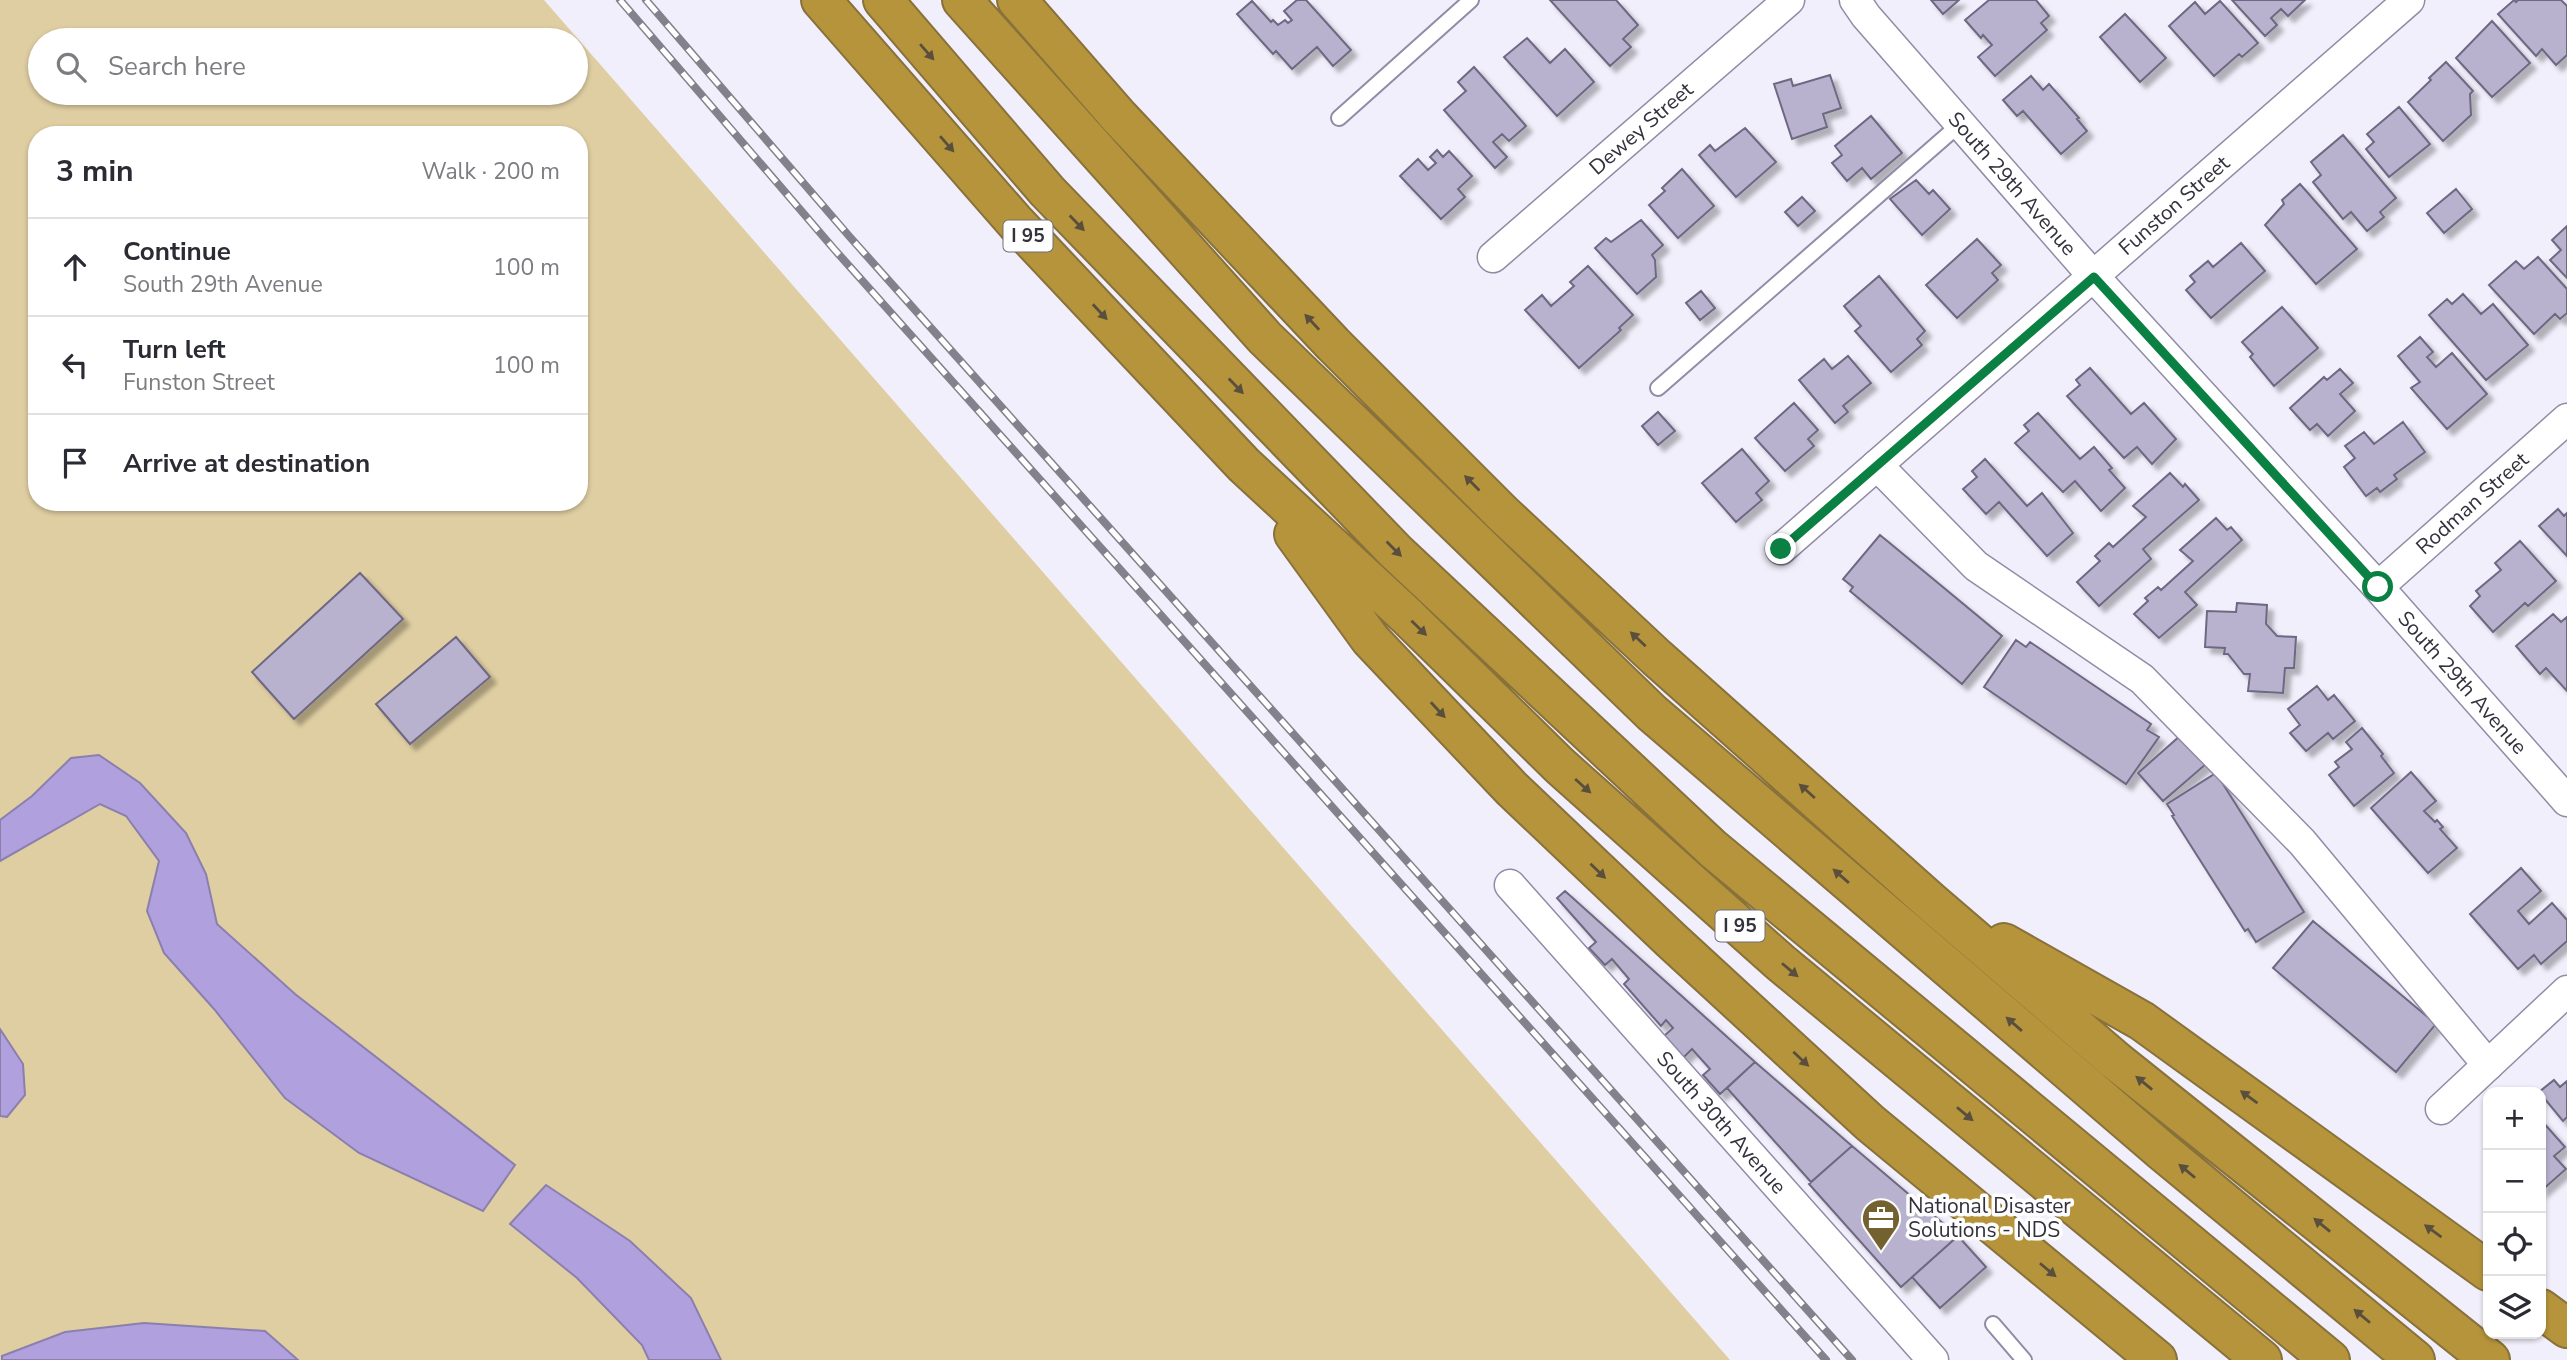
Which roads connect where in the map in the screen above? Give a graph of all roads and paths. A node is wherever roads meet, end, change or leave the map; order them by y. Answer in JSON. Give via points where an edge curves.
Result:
{"nodes":[{"id":1,"x":821,"y":0,"type":"edge"},
{"id":2,"x":883,"y":0,"type":"edge"},
{"id":3,"x":962,"y":0,"type":"edge"},
{"id":4,"x":1017,"y":0,"type":"edge"},
{"id":5,"x":1471,"y":0,"type":"edge"},
{"id":6,"x":1790,"y":0,"type":"edge"},
{"id":7,"x":1856,"y":0,"type":"edge"},
{"id":8,"x":2409,"y":0,"type":"edge"},
{"id":9,"x":1339,"y":118,"type":"dead end"},
{"id":10,"x":1960,"y":124,"type":"junction"},
{"id":11,"x":1493,"y":257,"type":"dead end"},
{"id":12,"x":2094,"y":277,"type":"junction"},
{"id":13,"x":1658,"y":387,"type":"dead end"},
{"id":14,"x":2567,"y":419,"type":"edge"},
{"id":15,"x":1244,"y":465,"type":"junction"},
{"id":16,"x":1877,"y":465,"type":"junction"},
{"id":17,"x":1781,"y":549,"type":"dead end"},
{"id":18,"x":2378,"y":587,"type":"junction"},
{"id":19,"x":2567,"y":801,"type":"edge"},
{"id":20,"x":1510,"y":885,"type":"dead end"},
{"id":21,"x":1931,"y":902,"type":"junction"},
{"id":22,"x":2567,"y":991,"type":"edge"},
{"id":23,"x":2488,"y":1065,"type":"junction"},
{"id":24,"x":2441,"y":1109,"type":"dead end"},
{"id":25,"x":2483,"y":1267,"type":"edge"},
{"id":26,"x":2546,"y":1313,"type":"edge"},
{"id":27,"x":1993,"y":1324,"type":"dead end"},
{"id":28,"x":2567,"y":1328,"type":"edge"},
{"id":29,"x":1933,"y":1360,"type":"edge"},
{"id":30,"x":2024,"y":1360,"type":"edge"},
{"id":31,"x":2157,"y":1360,"type":"edge"},
{"id":32,"x":2262,"y":1360,"type":"edge"},
{"id":33,"x":2330,"y":1360,"type":"edge"},
{"id":34,"x":2414,"y":1360,"type":"edge"},
{"id":35,"x":2490,"y":1360,"type":"edge"}],
"edges":[{"from":1,"to":15,"type":"highway","number":"I 95","one_way":true,"via":[[1016,223]]},
{"from":2,"to":33,"type":"highway","one_way":true,"via":[[1047,191],[1406,561],[1713,849]]},
{"from":34,"to":3,"type":"highway","one_way":true,"via":[[2162,1151],[1652,713],[1265,338]]},
{"from":21,"to":4,"type":"highway","one_way":true,"via":[[1502,513],[1333,344],[1119,117]]},
{"from":5,"to":9,"type":"lane"},
{"from":6,"to":11,"type":"street","name":"Dewey Street"},
{"from":7,"to":10,"type":"street","name":"South 29th Avenue"},
{"from":8,"to":12,"type":"street","name":"Funston Street"},
{"from":10,"to":12,"type":"street","name":"South 29th Avenue"},
{"from":10,"to":13,"type":"lane"},
{"from":12,"to":16,"type":"street","name":"Funston Street"},
{"from":12,"to":18,"type":"street","name":"South 29th Avenue"},
{"from":14,"to":18,"type":"street","name":"Rodman Street"},
{"from":15,"to":31,"type":"highway","one_way":true,"via":[[1370,639],[1512,789],[1870,1123]]},
{"from":15,"to":32,"type":"highway","number":"I 95","one_way":true,"via":[[1560,766],[1781,963]]},
{"from":16,"to":17,"type":"street","name":"Funston Street"},
{"from":16,"to":23,"type":"street","via":[[1976,566],[2142,679],[2302,842]]},
{"from":18,"to":19,"type":"street","name":"South 29th Avenue"},
{"from":20,"to":29,"type":"street","name":"South 30th Avenue"},
{"from":25,"to":21,"type":"highway","one_way":true,"via":[[2143,1021]]},
{"from":35,"to":21,"type":"highway","one_way":true,"via":[[2116,1061]]},
{"from":22,"to":23,"type":"street"},
{"from":23,"to":24,"type":"street"},
{"from":26,"to":28,"type":"highway"},
{"from":27,"to":30,"type":"lane"}]}
